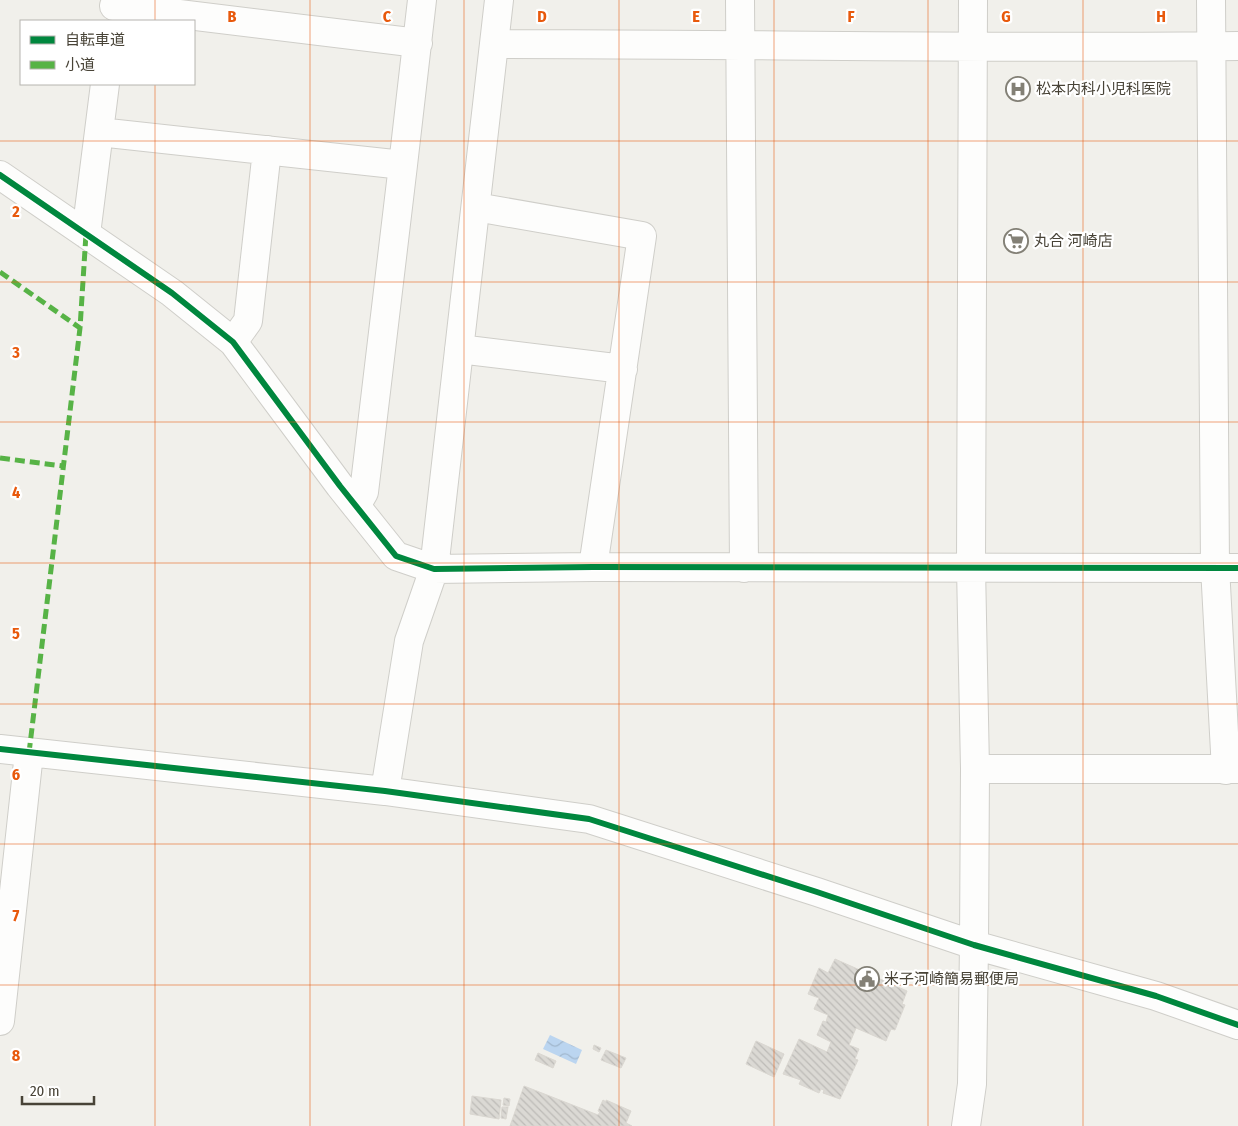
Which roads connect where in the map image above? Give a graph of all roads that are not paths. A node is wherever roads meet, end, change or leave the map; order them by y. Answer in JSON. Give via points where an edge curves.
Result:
{"nodes":[{"id":1,"x":422,"y":0,"type":"edge"},
{"id":2,"x":499,"y":0,"type":"edge"},
{"id":3,"x":740,"y":0,"type":"edge"},
{"id":4,"x":973,"y":0,"type":"edge"},
{"id":5,"x":1211,"y":0,"type":"edge"},
{"id":6,"x":114,"y":9,"type":"edge"},
{"id":7,"x":418,"y":43,"type":"junction"},
{"id":8,"x":494,"y":44,"type":"junction"},
{"id":9,"x":740,"y":44,"type":"junction"},
{"id":10,"x":1210,"y":46,"type":"junction"},
{"id":11,"x":1238,"y":46,"type":"edge"},
{"id":12,"x":973,"y":47,"type":"junction"},
{"id":13,"x":105,"y":85,"type":"edge"},
{"id":14,"x":99,"y":132,"type":"junction"},
{"id":15,"x":267,"y":150,"type":"junction"},
{"id":16,"x":402,"y":166,"type":"junction"},
{"id":17,"x":0,"y":175,"type":"edge"},
{"id":18,"x":476,"y":207,"type":"junction"},
{"id":19,"x":86,"y":234,"type":"junction"},
{"id":20,"x":233,"y":342,"type":"junction"},
{"id":21,"x":459,"y":349,"type":"junction"},
{"id":22,"x":623,"y":369,"type":"junction"},
{"id":23,"x":356,"y":506,"type":"junction"},
{"id":24,"x":594,"y":567,"type":"junction"},
{"id":25,"x":971,"y":567,"type":"junction"},
{"id":26,"x":744,"y":568,"type":"junction"},
{"id":27,"x":1226,"y":568,"type":"edge"},
{"id":28,"x":434,"y":569,"type":"junction"},
{"id":29,"x":0,"y":749,"type":"edge"},
{"id":30,"x":29,"y":752,"type":"junction"},
{"id":31,"x":975,"y":769,"type":"junction"},
{"id":32,"x":1232,"y":769,"type":"edge"},
{"id":33,"x":385,"y":791,"type":"junction"},
{"id":34,"x":974,"y":945,"type":"junction"},
{"id":35,"x":0,"y":1021,"type":"edge"},
{"id":36,"x":1238,"y":1025,"type":"edge"},
{"id":37,"x":966,"y":1126,"type":"edge"}],
"edges":[{"from":1,"to":7,"type":"street"},
{"from":2,"to":8,"type":"street"},
{"from":3,"to":9,"type":"street"},
{"from":4,"to":12,"type":"street"},
{"from":5,"to":10,"type":"street"},
{"from":6,"to":7,"type":"street"},
{"from":7,"to":16,"type":"street"},
{"from":8,"to":9,"type":"street"},
{"from":8,"to":18,"type":"street"},
{"from":9,"to":12,"type":"street"},
{"from":9,"to":26,"type":"street"},
{"from":10,"to":11,"type":"street"},
{"from":10,"to":12,"type":"street"},
{"from":10,"to":27,"type":"street"},
{"from":12,"to":25,"type":"street"},
{"from":13,"to":14,"type":"street"},
{"from":14,"to":15,"type":"street"},
{"from":14,"to":19,"type":"street"},
{"from":15,"to":16,"type":"street"},
{"from":15,"to":20,"type":"street","via":[[248,321]]},
{"from":16,"to":23,"type":"street","via":[[364,492]]},
{"from":17,"to":19,"type":"street"},
{"from":18,"to":21,"type":"street"},
{"from":18,"to":22,"type":"street","via":[[642,236]]},
{"from":19,"to":20,"type":"street","via":[[172,293]]},
{"from":20,"to":23,"type":"street"},
{"from":21,"to":22,"type":"street"},
{"from":21,"to":28,"type":"street"},
{"from":22,"to":24,"type":"street"},
{"from":23,"to":28,"type":"street","via":[[396,556]]},
{"from":24,"to":26,"type":"street"},
{"from":24,"to":28,"type":"street"},
{"from":25,"to":26,"type":"street"},
{"from":25,"to":27,"type":"street"},
{"from":25,"to":31,"type":"street"},
{"from":27,"to":32,"type":"street"},
{"from":28,"to":33,"type":"street","via":[[409,641]]},
{"from":29,"to":30,"type":"street"},
{"from":30,"to":33,"type":"street"},
{"from":30,"to":35,"type":"street"},
{"from":31,"to":32,"type":"street"},
{"from":31,"to":34,"type":"street"},
{"from":33,"to":34,"type":"street","via":[[589,819]]},
{"from":34,"to":36,"type":"street","via":[[1156,996]]},
{"from":34,"to":37,"type":"street","via":[[972,1084]]}]}
